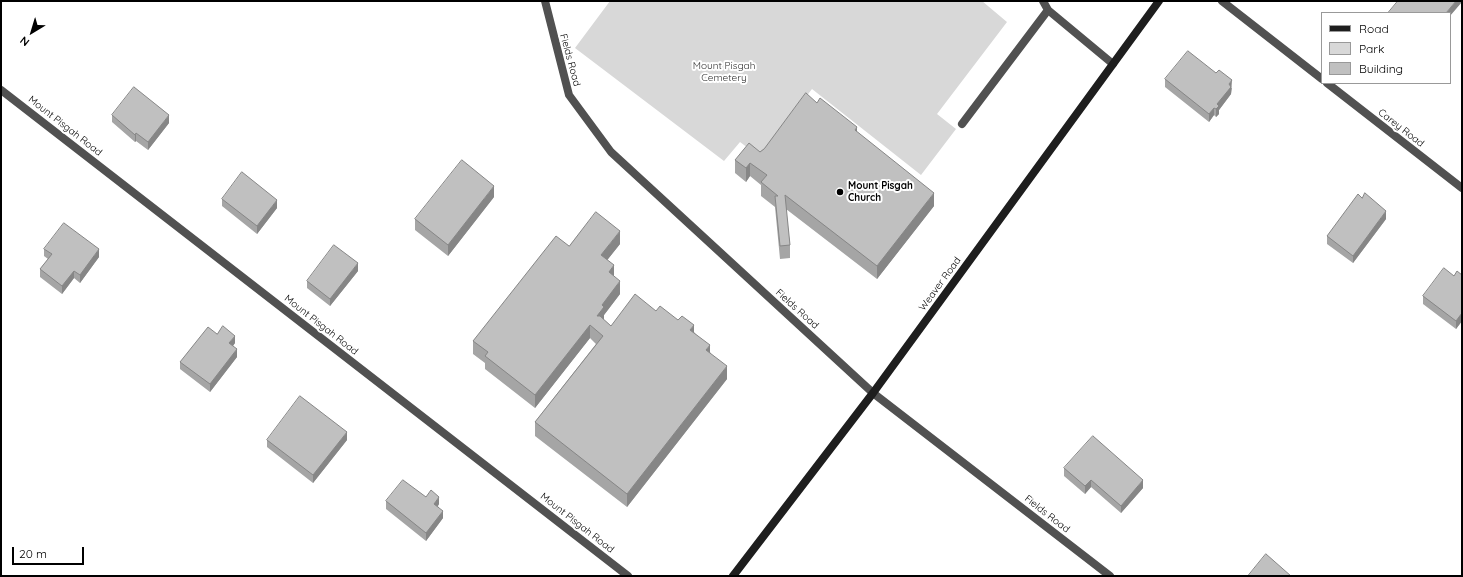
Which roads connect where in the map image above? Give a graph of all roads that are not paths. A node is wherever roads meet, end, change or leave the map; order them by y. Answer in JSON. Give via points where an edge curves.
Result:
{"nodes":[{"id":1,"x":545,"y":1,"type":"edge"},
{"id":2,"x":1043,"y":1,"type":"edge"},
{"id":3,"x":1159,"y":1,"type":"edge"},
{"id":4,"x":1222,"y":1,"type":"edge"},
{"id":5,"x":1048,"y":10,"type":"junction"},
{"id":6,"x":1113,"y":64,"type":"junction"},
{"id":7,"x":1321,"y":78,"type":"edge"},
{"id":8,"x":1328,"y":84,"type":"edge"},
{"id":9,"x":1,"y":90,"type":"edge"},
{"id":10,"x":962,"y":124,"type":"dead end"},
{"id":11,"x":1462,"y":188,"type":"edge"},
{"id":12,"x":873,"y":392,"type":"junction"},
{"id":13,"x":628,"y":576,"type":"edge"},
{"id":14,"x":733,"y":576,"type":"edge"},
{"id":15,"x":1110,"y":576,"type":"edge"}],
"edges":[{"from":1,"to":12,"type":"street","name":"Fields Road","via":[[569,95],[611,152]]},
{"from":2,"to":5,"type":"street"},
{"from":3,"to":6,"type":"main road","name":"Weaver Road"},
{"from":4,"to":7,"type":"street"},
{"from":5,"to":6,"type":"street"},
{"from":5,"to":10,"type":"street"},
{"from":6,"to":12,"type":"main road","name":"Weaver Road"},
{"from":8,"to":11,"type":"street","name":"Carey Road"},
{"from":9,"to":13,"type":"street","name":"Mount Pisgah Road"},
{"from":12,"to":14,"type":"main road","name":"Weaver Road"},
{"from":12,"to":15,"type":"street","name":"Fields Road"}]}
